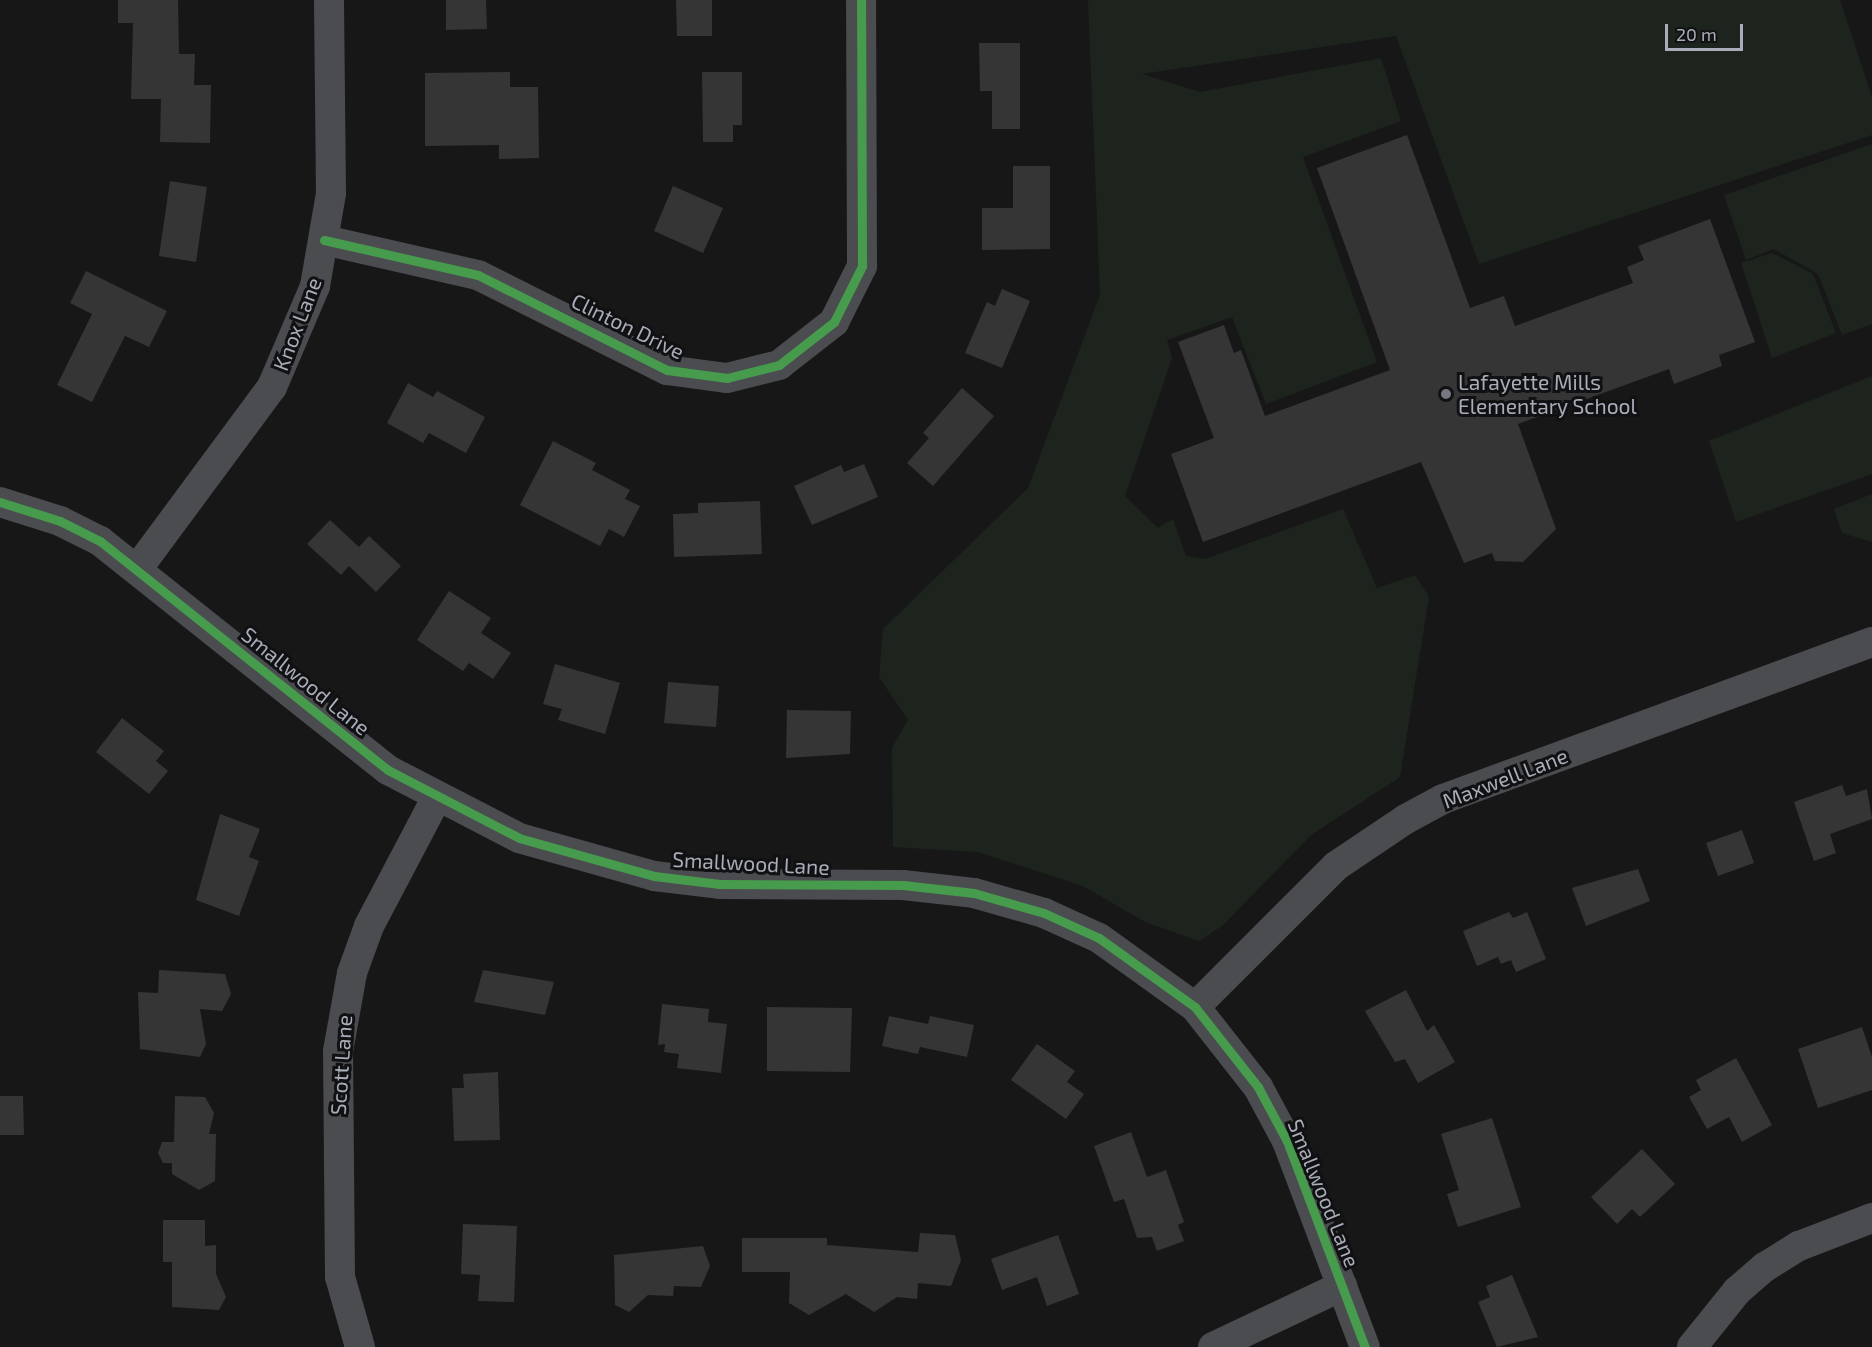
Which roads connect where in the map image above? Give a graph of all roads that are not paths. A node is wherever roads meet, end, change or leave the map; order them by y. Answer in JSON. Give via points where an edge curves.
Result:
{"nodes":[{"id":1,"x":329,"y":0,"type":"edge"},
{"id":2,"x":861,"y":0,"type":"edge"},
{"id":3,"x":324,"y":240,"type":"junction"},
{"id":4,"x":0,"y":502,"type":"edge"},
{"id":5,"x":138,"y":568,"type":"junction"},
{"id":6,"x":1872,"y":642,"type":"edge"},
{"id":7,"x":436,"y":799,"type":"junction"},
{"id":8,"x":1195,"y":1007,"type":"junction"},
{"id":9,"x":1872,"y":1218,"type":"edge"},
{"id":10,"x":1342,"y":1286,"type":"junction"},
{"id":11,"x":360,"y":1347,"type":"edge"},
{"id":12,"x":1213,"y":1347,"type":"edge"},
{"id":13,"x":1365,"y":1347,"type":"edge"},
{"id":14,"x":1692,"y":1347,"type":"edge"}],
"edges":[{"from":1,"to":3,"type":"street","name":"Knox Lane","via":[[331,182]]},
{"from":2,"to":3,"type":"street","name":"Clinton Drive","via":[[862,266],[834,322],[779,365],[727,378],[668,370],[478,275]]},
{"from":3,"to":5,"type":"street","name":"Knox Lane","via":[[315,286],[272,387]]},
{"from":4,"to":5,"type":"street","name":"Smallwood Lane","via":[[60,521]]},
{"from":5,"to":7,"type":"street","name":"Smallwood Lane","via":[[347,739]]},
{"from":6,"to":8,"type":"street","name":"Maxwell Lane","via":[[1415,814],[1336,866]]},
{"from":7,"to":8,"type":"street","name":"Smallwood Lane","via":[[519,838],[654,876],[720,884],[903,885],[1014,903],[1099,938]]},
{"from":7,"to":11,"type":"street","name":"Scott Lane","via":[[369,926],[352,973],[338,1051],[340,1277]]},
{"from":8,"to":10,"type":"street","name":"Smallwood Lane","via":[[1258,1086],[1287,1141]]},
{"from":9,"to":14,"type":"street","via":[[1799,1246],[1765,1267],[1737,1291]]},
{"from":10,"to":12,"type":"street"},
{"from":10,"to":13,"type":"street","name":"Smallwood Lane"}]}
